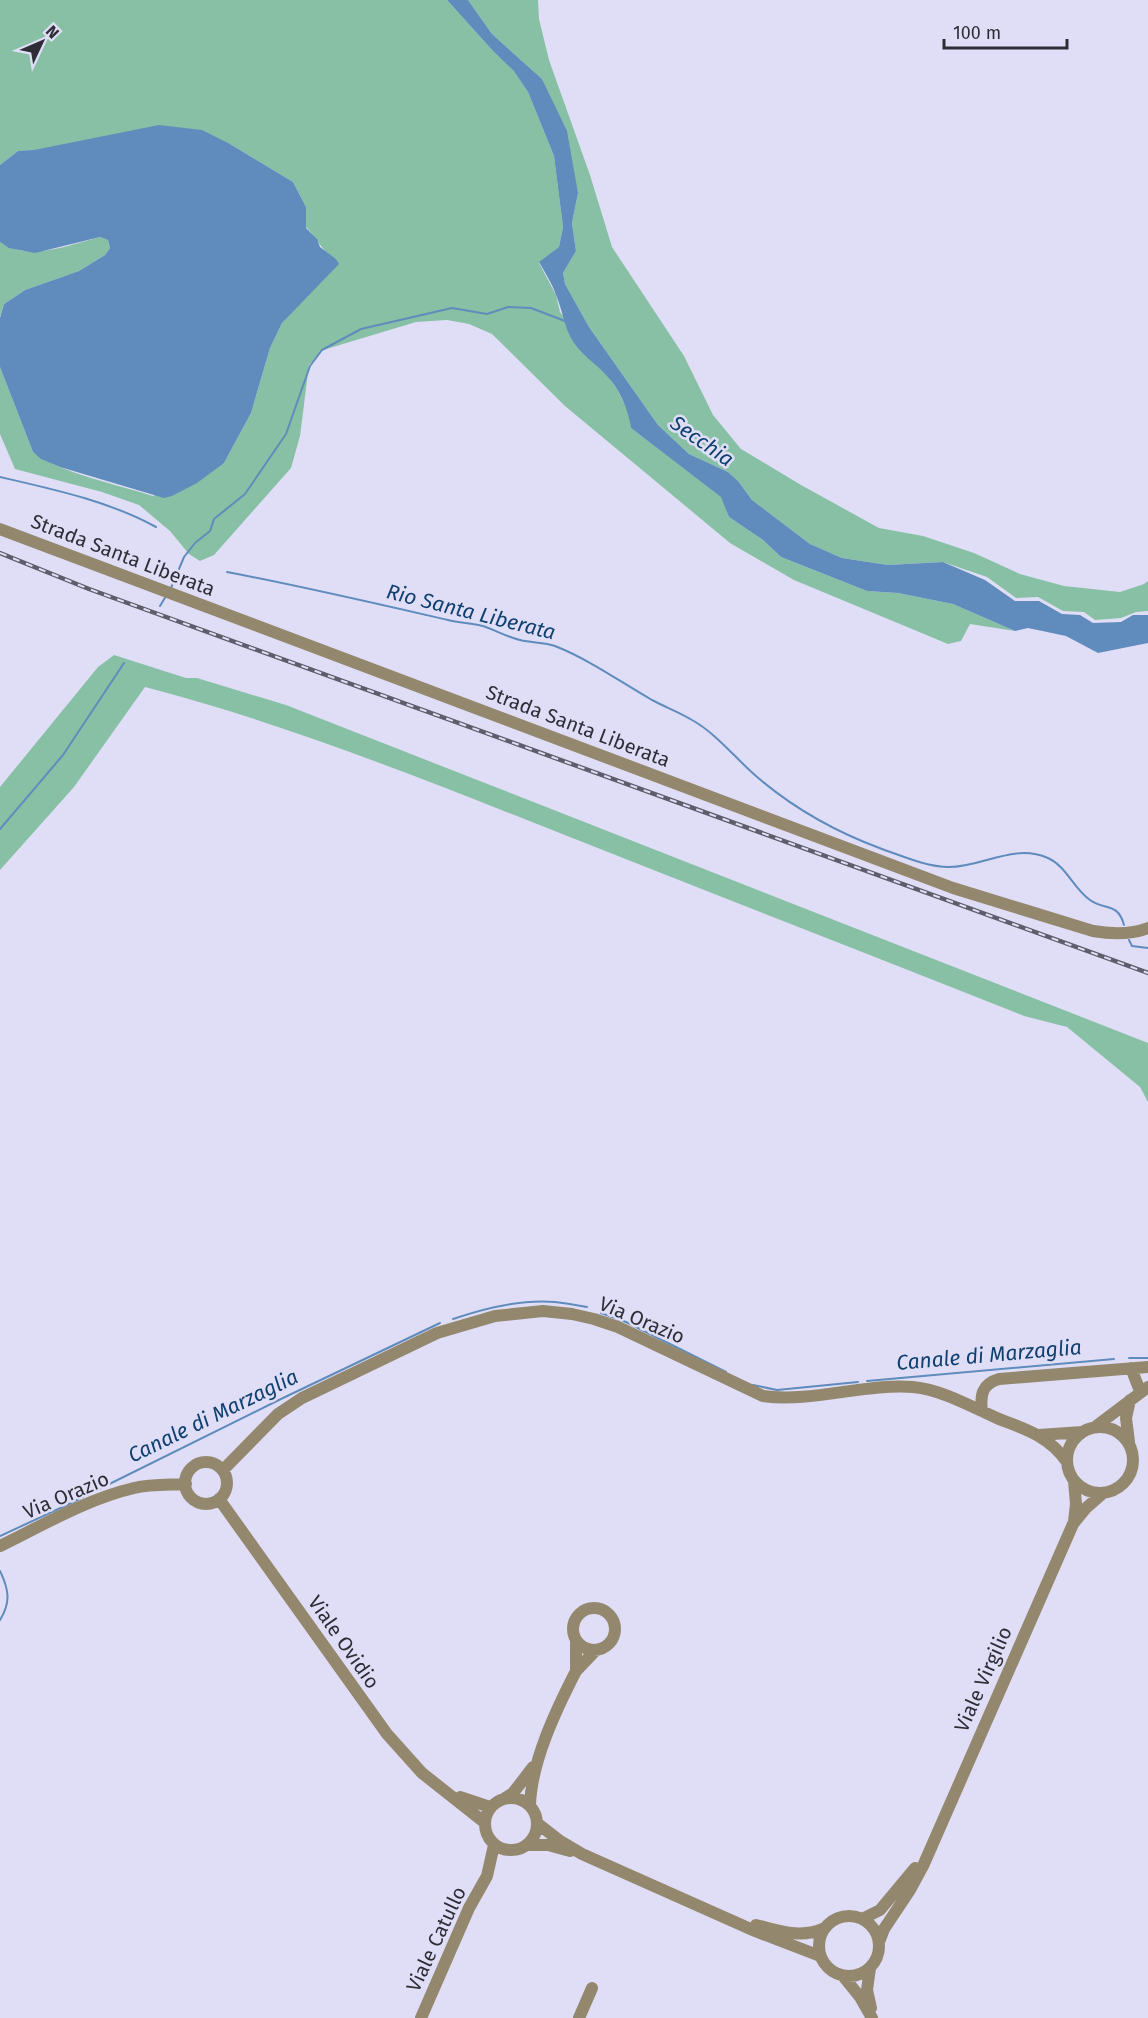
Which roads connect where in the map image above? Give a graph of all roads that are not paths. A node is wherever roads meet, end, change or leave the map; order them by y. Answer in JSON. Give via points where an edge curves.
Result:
{"nodes":[{"id":1,"x":0,"y":529,"type":"edge"},
{"id":2,"x":1148,"y":928,"type":"edge"},
{"id":3,"x":1148,"y":1367,"type":"edge"},
{"id":4,"x":1131,"y":1368,"type":"junction"},
{"id":5,"x":1140,"y":1392,"type":"edge"},
{"id":6,"x":982,"y":1412,"type":"junction"},
{"id":7,"x":1095,"y":1428,"type":"junction"},
{"id":8,"x":1082,"y":1432,"type":"junction"},
{"id":9,"x":1038,"y":1434,"type":"junction"},
{"id":10,"x":1129,"y":1444,"type":"junction"},
{"id":11,"x":1067,"y":1462,"type":"junction"},
{"id":12,"x":223,"y":1470,"type":"junction"},
{"id":13,"x":1074,"y":1481,"type":"junction"},
{"id":14,"x":186,"y":1484,"type":"junction"},
{"id":15,"x":1102,"y":1494,"type":"junction"},
{"id":16,"x":219,"y":1499,"type":"junction"},
{"id":17,"x":1073,"y":1524,"type":"junction"},
{"id":18,"x":0,"y":1546,"type":"edge"},
{"id":19,"x":576,"y":1640,"type":"junction"},
{"id":20,"x":596,"y":1650,"type":"junction"},
{"id":21,"x":576,"y":1671,"type":"junction"},
{"id":22,"x":539,"y":1758,"type":"junction"},
{"id":23,"x":451,"y":1794,"type":"junction"},
{"id":24,"x":505,"y":1798,"type":"junction"},
{"id":25,"x":530,"y":1806,"type":"junction"},
{"id":26,"x":490,"y":1807,"type":"junction"},
{"id":27,"x":484,"y":1822,"type":"junction"},
{"id":28,"x":537,"y":1823,"type":"junction"},
{"id":29,"x":494,"y":1845,"type":"junction"},
{"id":30,"x":527,"y":1845,"type":"junction"},
{"id":31,"x":510,"y":1850,"type":"junction"},
{"id":32,"x":929,"y":1850,"type":"junction"},
{"id":33,"x":582,"y":1854,"type":"junction"},
{"id":34,"x":487,"y":1876,"type":"junction"},
{"id":35,"x":726,"y":1918,"type":"junction"},
{"id":36,"x":862,"y":1919,"type":"junction"},
{"id":37,"x":825,"y":1928,"type":"junction"},
{"id":38,"x":879,"y":1942,"type":"junction"},
{"id":39,"x":820,"y":1956,"type":"junction"},
{"id":40,"x":870,"y":1968,"type":"junction"},
{"id":41,"x":843,"y":1976,"type":"junction"},
{"id":42,"x":592,"y":1988,"type":"dead end"},
{"id":43,"x":421,"y":2018,"type":"edge"},
{"id":44,"x":579,"y":2018,"type":"edge"},
{"id":45,"x":872,"y":2018,"type":"edge"}],
"edges":[{"from":1,"to":2,"type":"street","name":"Strada Santa Liberata","via":[[953,888],[1093,930],[1122,933]]},
{"from":3,"to":4,"type":"street"},
{"from":4,"to":5,"type":"street"},
{"from":4,"to":6,"type":"street","via":[[993,1381],[982,1392]]},
{"from":5,"to":7,"type":"street"},
{"from":5,"to":10,"type":"street","via":[[1126,1418]]},
{"from":6,"to":9,"type":"street","name":"Via Orazio"},
{"from":6,"to":12,"type":"street","name":"Via Orazio","via":[[913,1387],[788,1398],[763,1396],[611,1325],[572,1314],[534,1312],[495,1316],[450,1328],[327,1385],[278,1414]]},
{"from":7,"to":8,"type":"street"},
{"from":7,"to":10,"type":"street","via":[[1118,1432]]},
{"from":8,"to":9,"type":"street","name":"Via Orazio"},
{"from":8,"to":11,"type":"street","via":[[1072,1442]]},
{"from":9,"to":11,"type":"street","name":"Via Orazio"},
{"from":10,"to":15,"type":"street","via":[[1133,1461],[1128,1479],[1119,1488]]},
{"from":11,"to":13,"type":"street"},
{"from":12,"to":14,"type":"street","via":[[212,1463],[199,1463],[189,1472]]},
{"from":12,"to":16,"type":"street","via":[[226,1488]]},
{"from":13,"to":15,"type":"street","via":[[1086,1491]]},
{"from":13,"to":17,"type":"street","name":"Viale Virgilio"},
{"from":14,"to":16,"type":"street","via":[[195,1500],[207,1503]]},
{"from":14,"to":18,"type":"street","name":"Via Orazio","via":[[120,1492]]},
{"from":15,"to":17,"type":"street","name":"Viale Virgilio"},
{"from":16,"to":23,"type":"street","name":"Viale Ovidio","via":[[371,1714],[413,1764]]},
{"from":17,"to":32,"type":"street","name":"Viale Virgilio"},
{"from":19,"to":20,"type":"street","via":[[585,1648]]},
{"from":19,"to":20,"type":"street","via":[[572,1630],[577,1615],[586,1609],[602,1609],[610,1615],[615,1631],[608,1644]]},
{"from":19,"to":21,"type":"street"},
{"from":20,"to":21,"type":"street"},
{"from":21,"to":22,"type":"street"},
{"from":22,"to":24,"type":"street","via":[[520,1785]]},
{"from":22,"to":25,"type":"street"},
{"from":23,"to":26,"type":"street","name":"Viale Ovidio"},
{"from":23,"to":27,"type":"street","name":"Viale Ovidio"},
{"from":24,"to":25,"type":"street","via":[[519,1798]]},
{"from":24,"to":26,"type":"street"},
{"from":25,"to":28,"type":"street"},
{"from":26,"to":27,"type":"street"},
{"from":27,"to":29,"type":"street"},
{"from":28,"to":30,"type":"street"},
{"from":28,"to":33,"type":"street"},
{"from":29,"to":31,"type":"street"},
{"from":29,"to":34,"type":"street","name":"Viale Catullo"},
{"from":30,"to":31,"type":"street"},
{"from":30,"to":33,"type":"street","via":[[548,1845]]},
{"from":31,"to":34,"type":"street","name":"Viale Catullo"},
{"from":32,"to":36,"type":"street","name":"Viale Virgilio","via":[[889,1902]]},
{"from":32,"to":38,"type":"street","name":"Viale Virgilio"},
{"from":33,"to":35,"type":"street"},
{"from":34,"to":43,"type":"street","name":"Viale Catullo"},
{"from":35,"to":37,"type":"street","via":[[796,1934]]},
{"from":35,"to":39,"type":"street"},
{"from":36,"to":37,"type":"street","via":[[841,1917]]},
{"from":36,"to":38,"type":"street","via":[[874,1928]]},
{"from":37,"to":39,"type":"street","via":[[819,1941]]},
{"from":38,"to":40,"type":"street","via":[[878,1956]]},
{"from":39,"to":41,"type":"street","via":[[829,1969]]},
{"from":40,"to":41,"type":"street","via":[[857,1975]]},
{"from":40,"to":45,"type":"street","via":[[867,1989]]},
{"from":41,"to":45,"type":"street"},
{"from":42,"to":44,"type":"street"}]}
